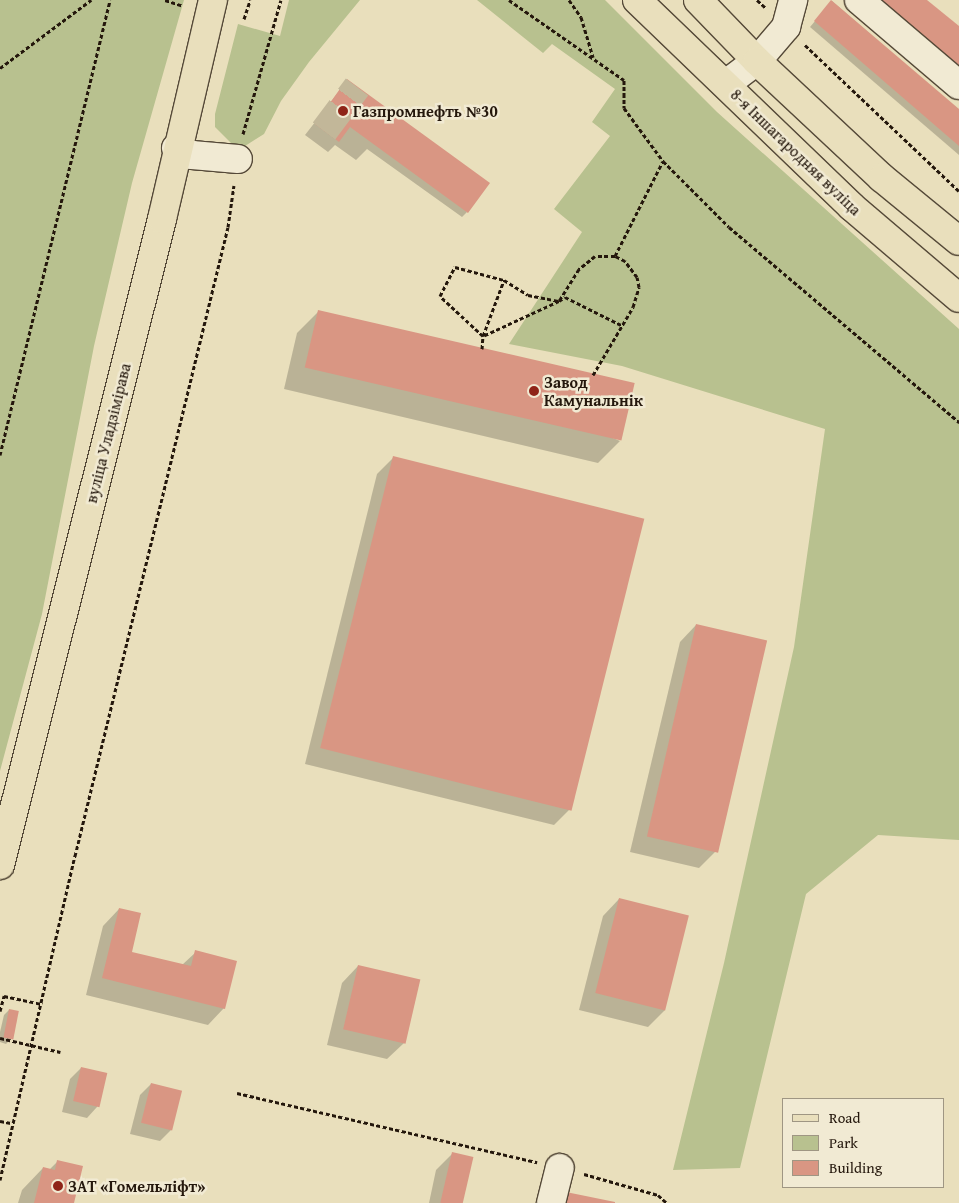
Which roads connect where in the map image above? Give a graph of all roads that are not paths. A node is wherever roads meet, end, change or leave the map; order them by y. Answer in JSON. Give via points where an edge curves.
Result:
{"nodes":[{"id":1,"x":213,"y":0,"type":"edge"},
{"id":2,"x":637,"y":0,"type":"edge"},
{"id":3,"x":698,"y":0,"type":"edge"},
{"id":4,"x":793,"y":0,"type":"edge"},
{"id":5,"x":859,"y":0,"type":"edge"},
{"id":6,"x":757,"y":61,"type":"junction"},
{"id":7,"x":726,"y":84,"type":"junction"},
{"id":8,"x":959,"y":85,"type":"edge"},
{"id":9,"x":176,"y":148,"type":"junction"},
{"id":10,"x":238,"y":159,"type":"road end"},
{"id":11,"x":959,"y":241,"type":"edge"},
{"id":12,"x":959,"y":298,"type":"edge"},
{"id":13,"x":0,"y":865,"type":"edge"},
{"id":14,"x":560,"y":1168,"type":"road end"},
{"id":15,"x":551,"y":1203,"type":"edge"}],
"edges":[{"from":1,"to":9,"type":"main road","name":"вуліца Уладзімірава"},
{"from":2,"to":7,"type":"main road","name":"8-я Іншагародняя вуліца"},
{"from":3,"to":6,"type":"main road"},
{"from":4,"to":6,"type":"lane","via":[[786,28]]},
{"from":5,"to":8,"type":"lane"},
{"from":6,"to":7,"type":"lane"},
{"from":6,"to":11,"type":"main road","via":[[882,178]]},
{"from":7,"to":12,"type":"main road","name":"8-я Іншагародняя вуліца","via":[[852,206]]},
{"from":9,"to":10,"type":"lane","via":[[192,155]]},
{"from":9,"to":13,"type":"main road","name":"вуліца Уладзімірава"},
{"from":14,"to":15,"type":"lane"}]}
